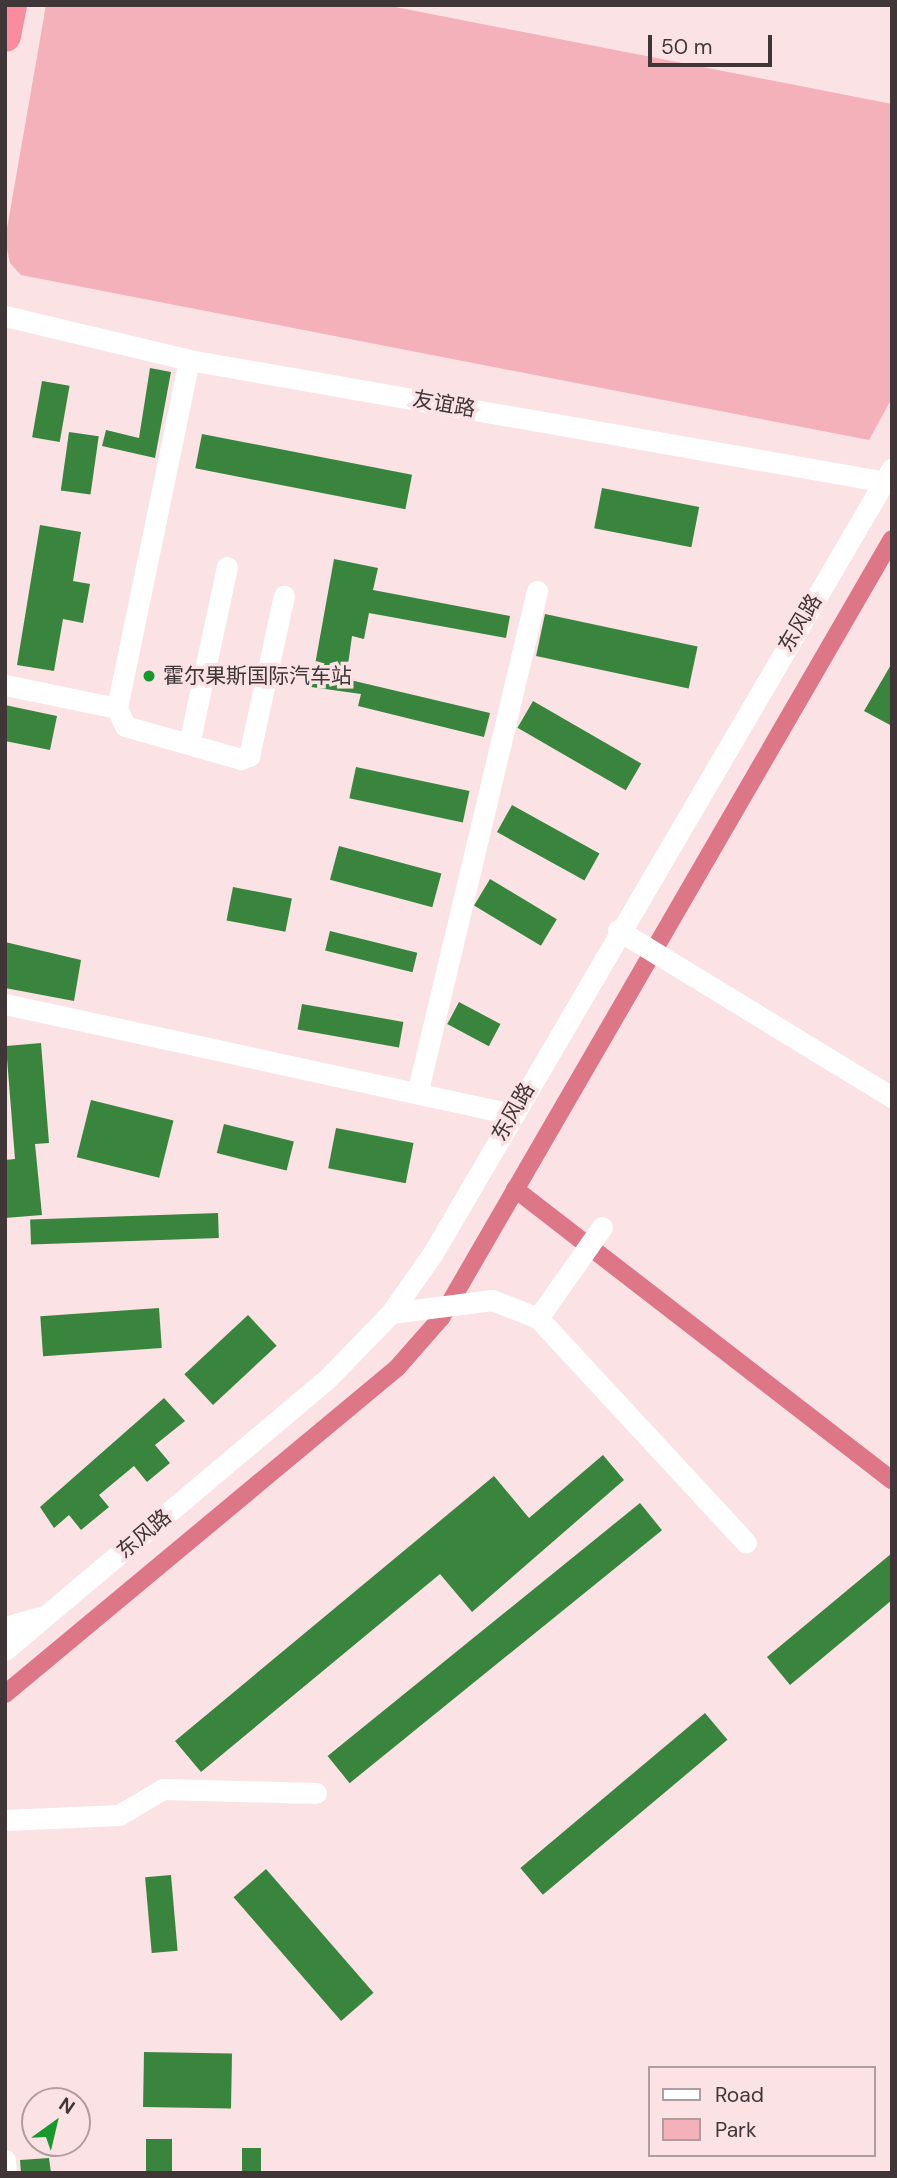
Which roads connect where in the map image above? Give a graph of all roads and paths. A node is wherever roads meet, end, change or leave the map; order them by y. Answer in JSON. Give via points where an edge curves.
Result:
{"nodes":[{"id":1,"x":10,"y":5,"type":"edge"},
{"id":2,"x":5,"y":36,"type":"edge"},
{"id":3,"x":5,"y":316,"type":"edge"},
{"id":4,"x":189,"y":360,"type":"junction"},
{"id":5,"x":889,"y":477,"type":"edge"},
{"id":6,"x":227,"y":567,"type":"dead end"},
{"id":7,"x":537,"y":591,"type":"dead end"},
{"id":8,"x":284,"y":596,"type":"dead end"},
{"id":9,"x":5,"y":685,"type":"edge"},
{"id":10,"x":117,"y":708,"type":"junction"},
{"id":11,"x":189,"y":744,"type":"junction"},
{"id":12,"x":618,"y":930,"type":"junction"},
{"id":13,"x":5,"y":1004,"type":"edge"},
{"id":14,"x":418,"y":1090,"type":"junction"},
{"id":15,"x":892,"y":1097,"type":"edge"},
{"id":16,"x":512,"y":1114,"type":"junction"},
{"id":17,"x":602,"y":1227,"type":"dead end"},
{"id":18,"x":391,"y":1313,"type":"junction"},
{"id":19,"x":538,"y":1318,"type":"junction"},
{"id":20,"x":746,"y":1544,"type":"dead end"},
{"id":21,"x":51,"y":1613,"type":"junction"},
{"id":22,"x":5,"y":1627,"type":"edge"},
{"id":23,"x":5,"y":1650,"type":"edge"},
{"id":24,"x":316,"y":1793,"type":"dead end"},
{"id":25,"x":5,"y":1820,"type":"edge"},
{"id":26,"x":5,"y":2161,"type":"edge"},
{"id":27,"x":6,"y":2173,"type":"edge"}],
"edges":[{"from":1,"to":2,"type":"highway"},
{"from":3,"to":4,"type":"street","name":"友谊路"},
{"from":4,"to":5,"type":"street","name":"友谊路"},
{"from":4,"to":10,"type":"street"},
{"from":5,"to":12,"type":"street","name":"东风路"},
{"from":6,"to":11,"type":"street"},
{"from":7,"to":14,"type":"street"},
{"from":8,"to":11,"type":"street","via":[[250,756],[241,759]]},
{"from":9,"to":10,"type":"street"},
{"from":10,"to":11,"type":"street","via":[[127,727]]},
{"from":12,"to":15,"type":"street"},
{"from":12,"to":16,"type":"street","name":"东风路"},
{"from":13,"to":14,"type":"street"},
{"from":14,"to":16,"type":"street"},
{"from":16,"to":18,"type":"street","name":"东风路","via":[[433,1254]]},
{"from":17,"to":19,"type":"street"},
{"from":18,"to":19,"type":"street","via":[[492,1300]]},
{"from":18,"to":21,"type":"street","name":"东风路","via":[[328,1378]]},
{"from":19,"to":20,"type":"street"},
{"from":21,"to":22,"type":"street"},
{"from":21,"to":23,"type":"street","name":"东风路"},
{"from":24,"to":25,"type":"street","via":[[163,1789],[119,1815]]},
{"from":26,"to":27,"type":"street"}]}
